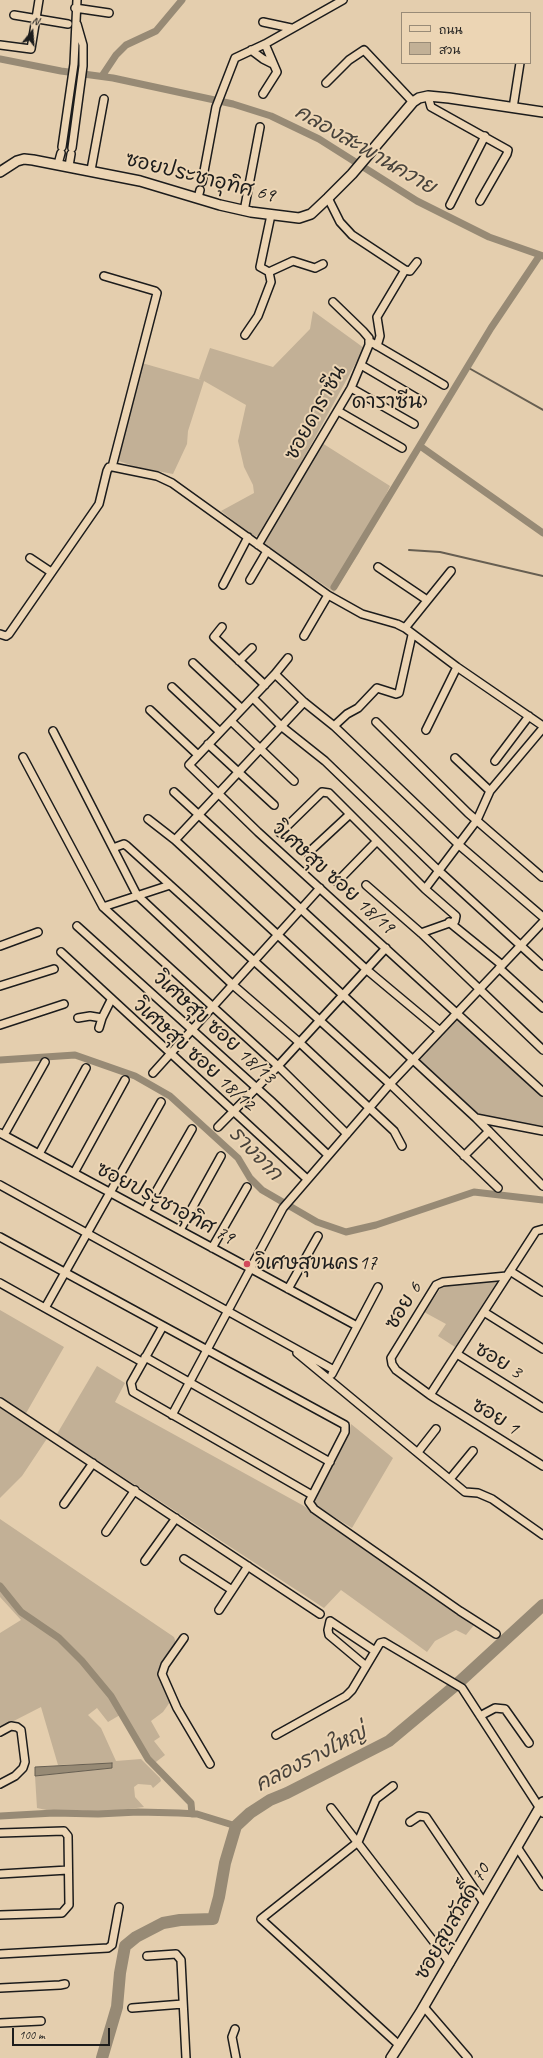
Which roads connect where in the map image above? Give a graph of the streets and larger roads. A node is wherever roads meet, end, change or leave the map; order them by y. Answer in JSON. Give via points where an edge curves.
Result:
{"nodes":[{"id":1,"x":40,"y":0,"type":"edge"},
{"id":2,"x":77,"y":0,"type":"edge"},
{"id":3,"x":343,"y":0,"type":"edge"},
{"id":4,"x":75,"y":8,"type":"junction"},
{"id":5,"x":109,"y":13,"type":"dead end"},
{"id":6,"x":14,"y":15,"type":"dead end"},
{"id":7,"x":37,"y":18,"type":"junction"},
{"id":8,"x":263,"y":22,"type":"dead end"},
{"id":9,"x":68,"y":24,"type":"dead end"},
{"id":10,"x":291,"y":28,"type":"junction"},
{"id":11,"x":78,"y":36,"type":"junction"},
{"id":12,"x":265,"y":44,"type":"junction"},
{"id":13,"x":0,"y":45,"type":"edge"},
{"id":14,"x":251,"y":50,"type":"junction"},
{"id":15,"x":271,"y":63,"type":"junction"},
{"id":16,"x":520,"y":64,"type":"edge"},
{"id":17,"x":326,"y":83,"type":"dead end"},
{"id":18,"x":263,"y":94,"type":"dead end"},
{"id":19,"x":428,"y":96,"type":"junction"},
{"id":20,"x":104,"y":99,"type":"dead end"},
{"id":21,"x":412,"y":102,"type":"junction"},
{"id":22,"x":513,"y":108,"type":"junction"},
{"id":23,"x":543,"y":112,"type":"edge"},
{"id":24,"x":260,"y":127,"type":"dead end"},
{"id":25,"x":66,"y":128,"type":"junction"},
{"id":26,"x":74,"y":129,"type":"junction"},
{"id":27,"x":485,"y":136,"type":"junction"},
{"id":28,"x":58,"y":164,"type":"junction"},
{"id":29,"x":69,"y":166,"type":"junction"},
{"id":30,"x":91,"y":170,"type":"junction"},
{"id":31,"x":0,"y":172,"type":"edge"},
{"id":32,"x":202,"y":182,"type":"dead end"},
{"id":33,"x":328,"y":198,"type":"junction"},
{"id":34,"x":480,"y":202,"type":"dead end"},
{"id":35,"x":450,"y":205,"type":"dead end"},
{"id":36,"x":244,"y":211,"type":"junction"},
{"id":37,"x":271,"y":215,"type":"junction"},
{"id":38,"x":417,"y":262,"type":"dead end"},
{"id":39,"x":323,"y":264,"type":"dead end"},
{"id":40,"x":405,"y":270,"type":"junction"},
{"id":41,"x":269,"y":272,"type":"junction"},
{"id":42,"x":104,"y":276,"type":"dead end"},
{"id":43,"x":332,"y":302,"type":"dead end"},
{"id":44,"x":245,"y":335,"type":"dead end"},
{"id":45,"x":370,"y":341,"type":"junction"},
{"id":46,"x":378,"y":346,"type":"junction"},
{"id":47,"x":361,"y":365,"type":"junction"},
{"id":48,"x":444,"y":385,"type":"dead end"},
{"id":49,"x":351,"y":388,"type":"junction"},
{"id":50,"x":422,"y":401,"type":"dead end"},
{"id":51,"x":338,"y":411,"type":"junction"},
{"id":52,"x":414,"y":424,"type":"dead end"},
{"id":53,"x":402,"y":448,"type":"dead end"},
{"id":54,"x":112,"y":467,"type":"junction"},
{"id":55,"x":248,"y":537,"type":"junction"},
{"id":56,"x":258,"y":545,"type":"junction"},
{"id":57,"x":267,"y":551,"type":"junction"},
{"id":58,"x":30,"y":558,"type":"dead end"},
{"id":59,"x":378,"y":567,"type":"dead end"},
{"id":60,"x":451,"y":571,"type":"dead end"},
{"id":61,"x":52,"y":572,"type":"junction"},
{"id":62,"x":250,"y":580,"type":"dead end"},
{"id":63,"x":223,"y":585,"type":"dead end"},
{"id":64,"x":328,"y":595,"type":"junction"},
{"id":65,"x":427,"y":600,"type":"junction"},
{"id":66,"x":222,"y":627,"type":"dead end"},
{"id":67,"x":405,"y":628,"type":"junction"},
{"id":68,"x":0,"y":634,"type":"edge"},
{"id":69,"x":412,"y":635,"type":"junction"},
{"id":70,"x":304,"y":636,"type":"dead end"},
{"id":71,"x":252,"y":648,"type":"dead end"},
{"id":72,"x":288,"y":658,"type":"dead end"},
{"id":73,"x":239,"y":661,"type":"junction"},
{"id":74,"x":193,"y":663,"type":"dead end"},
{"id":75,"x":457,"y":667,"type":"junction"},
{"id":76,"x":275,"y":674,"type":"junction"},
{"id":77,"x":264,"y":685,"type":"junction"},
{"id":78,"x":172,"y":687,"type":"dead end"},
{"id":79,"x":253,"y":698,"type":"junction"},
{"id":80,"x":304,"y":702,"type":"junction"},
{"id":81,"x":242,"y":709,"type":"junction"},
{"id":82,"x":150,"y":710,"type":"dead end"},
{"id":83,"x":529,"y":716,"type":"junction"},
{"id":84,"x":231,"y":721,"type":"junction"},
{"id":85,"x":376,"y":722,"type":"dead end"},
{"id":86,"x":281,"y":726,"type":"junction"},
{"id":87,"x":334,"y":726,"type":"junction"},
{"id":88,"x":543,"y":727,"type":"edge"},
{"id":89,"x":426,"y":730,"type":"dead end"},
{"id":90,"x":52,"y":731,"type":"dead end"},
{"id":91,"x":220,"y":732,"type":"junction"},
{"id":92,"x":208,"y":744,"type":"junction"},
{"id":93,"x":260,"y":748,"type":"junction"},
{"id":94,"x":198,"y":755,"type":"junction"},
{"id":95,"x":23,"y":757,"type":"dead end"},
{"id":96,"x":455,"y":758,"type":"dead end"},
{"id":97,"x":495,"y":761,"type":"dead end"},
{"id":98,"x":238,"y":771,"type":"junction"},
{"id":99,"x":294,"y":781,"type":"dead end"},
{"id":100,"x":490,"y":791,"type":"junction"},
{"id":101,"x":174,"y":792,"type":"dead end"},
{"id":102,"x":218,"y":794,"type":"junction"},
{"id":103,"x":274,"y":805,"type":"dead end"},
{"id":104,"x":199,"y":814,"type":"junction"},
{"id":105,"x":349,"y":815,"type":"junction"},
{"id":106,"x":148,"y":819,"type":"dead end"},
{"id":107,"x":477,"y":820,"type":"junction"},
{"id":108,"x":280,"y":833,"type":"dead end"},
{"id":109,"x":175,"y":840,"type":"junction"},
{"id":110,"x":376,"y":842,"type":"junction"},
{"id":111,"x":459,"y":845,"type":"junction"},
{"id":112,"x":113,"y":848,"type":"junction"},
{"id":113,"x":308,"y":852,"type":"dead end"},
{"id":114,"x":438,"y":870,"type":"junction"},
{"id":115,"x":542,"y":877,"type":"dead end"},
{"id":116,"x":337,"y":882,"type":"dead end"},
{"id":117,"x":170,"y":885,"type":"junction"},
{"id":118,"x":366,"y":885,"type":"dead end"},
{"id":119,"x":320,"y":888,"type":"junction"},
{"id":120,"x":425,"y":889,"type":"junction"},
{"id":121,"x":137,"y":895,"type":"junction"},
{"id":122,"x":104,"y":907,"type":"junction"},
{"id":123,"x":301,"y":909,"type":"junction"},
{"id":124,"x":543,"y":917,"type":"edge"},
{"id":125,"x":449,"y":922,"type":"junction"},
{"id":126,"x":543,"y":922,"type":"edge"},
{"id":127,"x":77,"y":926,"type":"dead end"},
{"id":128,"x":38,"y":932,"type":"dead end"},
{"id":129,"x":421,"y":933,"type":"junction"},
{"id":130,"x":277,"y":936,"type":"junction"},
{"id":131,"x":0,"y":946,"type":"edge"},
{"id":132,"x":522,"y":946,"type":"junction"},
{"id":133,"x":386,"y":948,"type":"junction"},
{"id":134,"x":61,"y":952,"type":"dead end"},
{"id":135,"x":253,"y":962,"type":"junction"},
{"id":136,"x":543,"y":966,"type":"edge"},
{"id":137,"x":501,"y":967,"type":"junction"},
{"id":138,"x":54,"y":969,"type":"dead end"},
{"id":139,"x":367,"y":970,"type":"junction"},
{"id":140,"x":233,"y":985,"type":"junction"},
{"id":141,"x":0,"y":986,"type":"edge"},
{"id":142,"x":479,"y":990,"type":"junction"},
{"id":143,"x":342,"y":995,"type":"junction"},
{"id":144,"x":111,"y":1000,"type":"junction"},
{"id":145,"x":64,"y":1004,"type":"dead end"},
{"id":146,"x":214,"y":1007,"type":"junction"},
{"id":147,"x":543,"y":1008,"type":"edge"},
{"id":148,"x":458,"y":1013,"type":"junction"},
{"id":149,"x":78,"y":1018,"type":"dead end"},
{"id":150,"x":102,"y":1018,"type":"junction"},
{"id":151,"x":319,"y":1021,"type":"junction"},
{"id":152,"x":0,"y":1025,"type":"edge"},
{"id":153,"x":99,"y":1028,"type":"dead end"},
{"id":154,"x":192,"y":1029,"type":"junction"},
{"id":155,"x":440,"y":1031,"type":"junction"},
{"id":156,"x":300,"y":1043,"type":"junction"},
{"id":157,"x":543,"y":1050,"type":"edge"},
{"id":158,"x":170,"y":1054,"type":"junction"},
{"id":159,"x":413,"y":1060,"type":"junction"},
{"id":160,"x":46,"y":1062,"type":"dead end"},
{"id":161,"x":278,"y":1066,"type":"junction"},
{"id":162,"x":86,"y":1068,"type":"dead end"},
{"id":163,"x":153,"y":1073,"type":"dead end"},
{"id":164,"x":125,"y":1080,"type":"dead end"},
{"id":165,"x":390,"y":1084,"type":"junction"},
{"id":166,"x":257,"y":1088,"type":"junction"},
{"id":167,"x":543,"y":1092,"type":"edge"},
{"id":168,"x":161,"y":1102,"type":"dead end"},
{"id":169,"x":370,"y":1109,"type":"junction"},
{"id":170,"x":233,"y":1112,"type":"junction"},
{"id":171,"x":476,"y":1118,"type":"junction"},
{"id":172,"x":218,"y":1127,"type":"dead end"},
{"id":173,"x":192,"y":1129,"type":"dead end"},
{"id":174,"x":489,"y":1131,"type":"junction"},
{"id":175,"x":543,"y":1132,"type":"edge"},
{"id":176,"x":2,"y":1134,"type":"edge"},
{"id":177,"x":347,"y":1134,"type":"junction"},
{"id":178,"x":402,"y":1146,"type":"dead end"},
{"id":179,"x":39,"y":1154,"type":"junction"},
{"id":180,"x":328,"y":1155,"type":"junction"},
{"id":181,"x":221,"y":1156,"type":"dead end"},
{"id":182,"x":464,"y":1156,"type":"junction"},
{"id":183,"x":74,"y":1173,"type":"junction"},
{"id":184,"x":307,"y":1179,"type":"junction"},
{"id":185,"x":0,"y":1185,"type":"edge"},
{"id":186,"x":543,"y":1186,"type":"edge"},
{"id":187,"x":247,"y":1187,"type":"dead end"},
{"id":188,"x":498,"y":1188,"type":"dead end"},
{"id":189,"x":111,"y":1193,"type":"junction"},
{"id":190,"x":145,"y":1211,"type":"junction"},
{"id":191,"x":543,"y":1229,"type":"edge"},
{"id":192,"x":180,"y":1230,"type":"junction"},
{"id":193,"x":87,"y":1234,"type":"junction"},
{"id":194,"x":318,"y":1236,"type":"dead end"},
{"id":195,"x":0,"y":1237,"type":"edge"},
{"id":196,"x":212,"y":1248,"type":"junction"},
{"id":197,"x":251,"y":1269,"type":"junction"},
{"id":198,"x":65,"y":1272,"type":"junction"},
{"id":199,"x":508,"y":1274,"type":"junction"},
{"id":200,"x":0,"y":1283,"type":"edge"},
{"id":201,"x":378,"y":1288,"type":"dead end"},
{"id":202,"x":288,"y":1289,"type":"junction"},
{"id":203,"x":543,"y":1292,"type":"edge"},
{"id":204,"x":45,"y":1308,"type":"junction"},
{"id":205,"x":228,"y":1312,"type":"junction"},
{"id":206,"x":484,"y":1312,"type":"junction"},
{"id":207,"x":163,"y":1326,"type":"junction"},
{"id":208,"x":357,"y":1326,"type":"junction"},
{"id":209,"x":283,"y":1342,"type":"junction"},
{"id":210,"x":543,"y":1349,"type":"edge"},
{"id":211,"x":207,"y":1350,"type":"junction"},
{"id":212,"x":456,"y":1354,"type":"junction"},
{"id":213,"x":144,"y":1360,"type":"junction"},
{"id":214,"x":334,"y":1370,"type":"junction"},
{"id":215,"x":328,"y":1379,"type":"junction"},
{"id":216,"x":190,"y":1382,"type":"junction"},
{"id":217,"x":430,"y":1395,"type":"junction"},
{"id":218,"x":0,"y":1402,"type":"edge"},
{"id":219,"x":543,"y":1408,"type":"edge"},
{"id":220,"x":172,"y":1415,"type":"junction"},
{"id":221,"x":436,"y":1429,"type":"dead end"},
{"id":222,"x":473,"y":1451,"type":"dead end"},
{"id":223,"x":418,"y":1452,"type":"junction"},
{"id":224,"x":330,"y":1462,"type":"junction"},
{"id":225,"x":93,"y":1463,"type":"junction"},
{"id":226,"x":543,"y":1466,"type":"edge"},
{"id":227,"x":450,"y":1479,"type":"junction"},
{"id":228,"x":135,"y":1490,"type":"junction"},
{"id":229,"x":312,"y":1495,"type":"junction"},
{"id":230,"x":64,"y":1504,"type":"dead end"},
{"id":231,"x":176,"y":1518,"type":"junction"},
{"id":232,"x":106,"y":1532,"type":"dead end"},
{"id":233,"x":543,"y":1535,"type":"edge"},
{"id":234,"x":184,"y":1559,"type":"dead end"},
{"id":235,"x":145,"y":1560,"type":"dead end"},
{"id":236,"x":248,"y":1566,"type":"junction"},
{"id":237,"x":232,"y":1590,"type":"junction"},
{"id":238,"x":219,"y":1610,"type":"dead end"},
{"id":239,"x":320,"y":1614,"type":"dead end"},
{"id":240,"x":496,"y":1634,"type":"dead end"},
{"id":241,"x":184,"y":1638,"type":"dead end"},
{"id":242,"x":375,"y":1651,"type":"junction"},
{"id":243,"x":366,"y":1666,"type":"junction"},
{"id":244,"x":480,"y":1716,"type":"junction"},
{"id":245,"x":0,"y":1732,"type":"edge"},
{"id":246,"x":276,"y":1735,"type":"dead end"},
{"id":247,"x":529,"y":1743,"type":"dead end"},
{"id":248,"x":210,"y":1764,"type":"dead end"},
{"id":249,"x":0,"y":1784,"type":"edge"},
{"id":250,"x":393,"y":1786,"type":"dead end"},
{"id":251,"x":542,"y":1807,"type":"edge"},
{"id":252,"x":331,"y":1808,"type":"dead end"},
{"id":253,"x":410,"y":1822,"type":"dead end"},
{"id":254,"x":0,"y":1833,"type":"edge"},
{"id":255,"x":358,"y":1842,"type":"junction"},
{"id":256,"x":518,"y":1846,"type":"junction"},
{"id":257,"x":68,"y":1870,"type":"junction"},
{"id":258,"x":0,"y":1874,"type":"edge"},
{"id":259,"x":543,"y":1886,"type":"edge"},
{"id":260,"x":484,"y":1903,"type":"junction"},
{"id":261,"x":119,"y":1907,"type":"dead end"},
{"id":262,"x":0,"y":1914,"type":"edge"},
{"id":263,"x":0,"y":1954,"type":"edge"},
{"id":264,"x":147,"y":1956,"type":"dead end"},
{"id":265,"x":450,"y":1963,"type":"junction"},
{"id":266,"x":65,"y":1984,"type":"dead end"},
{"id":267,"x":0,"y":1988,"type":"edge"},
{"id":268,"x":183,"y":2004,"type":"junction"},
{"id":269,"x":424,"y":2007,"type":"junction"},
{"id":270,"x":132,"y":2008,"type":"dead end"},
{"id":271,"x":41,"y":2021,"type":"dead end"},
{"id":272,"x":0,"y":2023,"type":"edge"},
{"id":273,"x":235,"y":2029,"type":"dead end"},
{"id":274,"x":399,"y":2045,"type":"junction"},
{"id":275,"x":186,"y":2058,"type":"edge"},
{"id":276,"x":236,"y":2058,"type":"edge"},
{"id":277,"x":391,"y":2058,"type":"edge"},
{"id":278,"x":468,"y":2058,"type":"edge"}],
"edges":[{"from":1,"to":7,"type":"street"},
{"from":2,"to":4,"type":"street"},
{"from":3,"to":10,"type":"street"},
{"from":4,"to":5,"type":"street"},
{"from":4,"to":11,"type":"street"},
{"from":6,"to":7,"type":"street"},
{"from":7,"to":9,"type":"street"},
{"from":7,"to":13,"type":"street","via":[[31,49]]},
{"from":8,"to":10,"type":"street"},
{"from":10,"to":12,"type":"street"},
{"from":11,"to":25,"type":"street"},
{"from":11,"to":26,"type":"street","via":[[83,45],[83,66]]},
{"from":12,"to":14,"type":"street"},
{"from":12,"to":15,"type":"street"},
{"from":14,"to":15,"type":"street"},
{"from":14,"to":32,"type":"street","via":[[235,58],[230,68],[216,107]]},
{"from":15,"to":18,"type":"street","via":[[277,72]]},
{"from":16,"to":22,"type":"street"},
{"from":17,"to":21,"type":"street","via":[[348,60],[364,50]]},
{"from":19,"to":21,"type":"street"},
{"from":19,"to":22,"type":"street"},
{"from":19,"to":27,"type":"street","via":[[431,107]]},
{"from":20,"to":30,"type":"street"},
{"from":21,"to":33,"type":"street","name":"ซอยประชาอุทิศ 69","via":[[352,174]]},
{"from":22,"to":23,"type":"street"},
{"from":24,"to":36,"type":"street"},
{"from":25,"to":26,"type":"street"},
{"from":25,"to":28,"type":"street"},
{"from":26,"to":29,"type":"street"},
{"from":27,"to":34,"type":"street","via":[[508,150]]},
{"from":27,"to":35,"type":"street"},
{"from":28,"to":29,"type":"street","name":"ซอยประชาอุทิศ 69"},
{"from":28,"to":31,"type":"street","name":"ซอยประชาอุทิศ 69","via":[[24,159]]},
{"from":29,"to":30,"type":"street","name":"ซอยประชาอุทิศ 69"},
{"from":30,"to":36,"type":"street","name":"ซอยประชาอุทิศ 69","via":[[199,194]]},
{"from":33,"to":37,"type":"street","name":"ซอยประชาอุทิศ 69","via":[[306,216],[299,218]]},
{"from":33,"to":40,"type":"street","via":[[345,228]]},
{"from":36,"to":37,"type":"street","name":"ซอยประชาอุทิศ 69"},
{"from":37,"to":41,"type":"street","via":[[260,267]]},
{"from":38,"to":40,"type":"street","via":[[410,271]]},
{"from":39,"to":41,"type":"street","via":[[315,268],[293,261]]},
{"from":40,"to":46,"type":"street","via":[[378,317]]},
{"from":41,"to":44,"type":"street","via":[[270,282],[264,301],[258,316]]},
{"from":42,"to":54,"type":"street","via":[[157,293]]},
{"from":43,"to":45,"type":"street"},
{"from":45,"to":46,"type":"street"},
{"from":45,"to":47,"type":"street","name":"ซอยดาราซีน"},
{"from":46,"to":48,"type":"street"},
{"from":47,"to":49,"type":"street","name":"ซอยดาราซีน"},
{"from":47,"to":50,"type":"street"},
{"from":49,"to":51,"type":"street","name":"ซอยดาราซีน"},
{"from":49,"to":52,"type":"street"},
{"from":51,"to":53,"type":"street"},
{"from":51,"to":56,"type":"street","name":"ซอยดาราซีน"},
{"from":54,"to":55,"type":"street","via":[[164,479]]},
{"from":54,"to":61,"type":"street","via":[[107,471],[99,504]]},
{"from":55,"to":56,"type":"street"},
{"from":55,"to":63,"type":"street"},
{"from":56,"to":57,"type":"street"},
{"from":57,"to":62,"type":"street"},
{"from":57,"to":64,"type":"street"},
{"from":58,"to":61,"type":"street"},
{"from":59,"to":65,"type":"street"},
{"from":60,"to":65,"type":"street"},
{"from":61,"to":68,"type":"street","via":[[9,634]]},
{"from":64,"to":67,"type":"street","via":[[362,614]]},
{"from":64,"to":70,"type":"street"},
{"from":65,"to":67,"type":"street"},
{"from":66,"to":73,"type":"street","via":[[214,638]]},
{"from":67,"to":69,"type":"street"},
{"from":69,"to":75,"type":"street"},
{"from":69,"to":87,"type":"street","via":[[398,693],[377,688],[358,708]]},
{"from":71,"to":73,"type":"street"},
{"from":72,"to":76,"type":"street"},
{"from":73,"to":77,"type":"street"},
{"from":74,"to":81,"type":"street"},
{"from":75,"to":83,"type":"street"},
{"from":75,"to":89,"type":"street"},
{"from":76,"to":77,"type":"street"},
{"from":76,"to":80,"type":"street"},
{"from":77,"to":79,"type":"street"},
{"from":78,"to":91,"type":"street"},
{"from":79,"to":81,"type":"street"},
{"from":79,"to":86,"type":"street"},
{"from":80,"to":86,"type":"street"},
{"from":80,"to":87,"type":"street"},
{"from":81,"to":84,"type":"street"},
{"from":82,"to":94,"type":"street"},
{"from":83,"to":88,"type":"street"},
{"from":83,"to":97,"type":"street"},
{"from":84,"to":91,"type":"street"},
{"from":84,"to":93,"type":"street"},
{"from":85,"to":107,"type":"street"},
{"from":86,"to":93,"type":"street"},
{"from":86,"to":114,"type":"street","via":[[325,761]]},
{"from":87,"to":111,"type":"street"},
{"from":88,"to":100,"type":"street"},
{"from":90,"to":112,"type":"street"},
{"from":91,"to":92,"type":"street"},
{"from":92,"to":94,"type":"street"},
{"from":92,"to":98,"type":"street"},
{"from":93,"to":98,"type":"street"},
{"from":93,"to":99,"type":"street"},
{"from":94,"to":102,"type":"street","name":"วิเศษสุข ซอย 18/19","via":[[189,765]]},
{"from":95,"to":122,"type":"street"},
{"from":96,"to":100,"type":"street"},
{"from":98,"to":102,"type":"street"},
{"from":98,"to":103,"type":"street"},
{"from":100,"to":107,"type":"street"},
{"from":101,"to":104,"type":"street"},
{"from":102,"to":104,"type":"street"},
{"from":102,"to":119,"type":"street","name":"วิเศษสุข ซอย 18/19"},
{"from":104,"to":109,"type":"street"},
{"from":104,"to":123,"type":"street"},
{"from":105,"to":108,"type":"street","via":[[329,792],[322,792]]},
{"from":105,"to":110,"type":"street"},
{"from":105,"to":113,"type":"street"},
{"from":106,"to":109,"type":"street"},
{"from":107,"to":111,"type":"street"},
{"from":107,"to":115,"type":"street"},
{"from":109,"to":130,"type":"street"},
{"from":110,"to":116,"type":"street"},
{"from":110,"to":120,"type":"street"},
{"from":111,"to":114,"type":"street"},
{"from":111,"to":124,"type":"street"},
{"from":112,"to":117,"type":"street","via":[[124,844]]},
{"from":112,"to":121,"type":"street"},
{"from":114,"to":120,"type":"street"},
{"from":114,"to":132,"type":"street"},
{"from":117,"to":121,"type":"street"},
{"from":117,"to":135,"type":"street"},
{"from":118,"to":129,"type":"street"},
{"from":119,"to":123,"type":"street"},
{"from":119,"to":133,"type":"street","name":"วิเศษสุข ซอย 18/19"},
{"from":120,"to":125,"type":"street","via":[[456,916],[455,920]]},
{"from":121,"to":122,"type":"street"},
{"from":121,"to":140,"type":"street"},
{"from":122,"to":146,"type":"street"},
{"from":123,"to":130,"type":"street"},
{"from":123,"to":139,"type":"street"},
{"from":125,"to":129,"type":"street"},
{"from":125,"to":137,"type":"street"},
{"from":126,"to":132,"type":"street"},
{"from":127,"to":154,"type":"street","name":"วิเศษสุข ซอย 18/13"},
{"from":128,"to":131,"type":"street"},
{"from":129,"to":142,"type":"street"},
{"from":130,"to":135,"type":"street"},
{"from":130,"to":143,"type":"street"},
{"from":132,"to":136,"type":"street"},
{"from":132,"to":137,"type":"street"},
{"from":133,"to":139,"type":"street"},
{"from":133,"to":148,"type":"street","name":"วิเศษสุข ซอย 18/19"},
{"from":134,"to":144,"type":"street","name":"วิเศษสุข ซอย 18/12"},
{"from":135,"to":140,"type":"street"},
{"from":135,"to":151,"type":"street"},
{"from":137,"to":142,"type":"street"},
{"from":137,"to":147,"type":"street"},
{"from":138,"to":141,"type":"street"},
{"from":139,"to":143,"type":"street"},
{"from":139,"to":155,"type":"street"},
{"from":140,"to":146,"type":"street"},
{"from":140,"to":156,"type":"street"},
{"from":142,"to":148,"type":"street"},
{"from":142,"to":157,"type":"street"},
{"from":143,"to":151,"type":"street"},
{"from":143,"to":159,"type":"street"},
{"from":144,"to":150,"type":"street"},
{"from":144,"to":158,"type":"street","name":"วิเศษสุข ซอย 18/12"},
{"from":145,"to":152,"type":"street"},
{"from":146,"to":154,"type":"street"},
{"from":146,"to":161,"type":"street"},
{"from":148,"to":155,"type":"street"},
{"from":148,"to":167,"type":"street","name":"วิเศษสุข ซอย 18/19"},
{"from":149,"to":150,"type":"street"},
{"from":150,"to":153,"type":"street"},
{"from":151,"to":156,"type":"street"},
{"from":151,"to":165,"type":"street"},
{"from":154,"to":158,"type":"street"},
{"from":154,"to":166,"type":"street","name":"วิเศษสุข ซอย 18/13"},
{"from":155,"to":159,"type":"street"},
{"from":156,"to":161,"type":"street"},
{"from":156,"to":169,"type":"street"},
{"from":158,"to":163,"type":"street"},
{"from":158,"to":170,"type":"street","name":"วิเศษสุข ซอย 18/12"},
{"from":159,"to":165,"type":"street"},
{"from":159,"to":171,"type":"street"},
{"from":160,"to":176,"type":"street"},
{"from":161,"to":166,"type":"street"},
{"from":161,"to":177,"type":"street"},
{"from":162,"to":179,"type":"street"},
{"from":164,"to":183,"type":"street"},
{"from":165,"to":169,"type":"street"},
{"from":165,"to":182,"type":"street"},
{"from":166,"to":170,"type":"street"},
{"from":166,"to":180,"type":"street","name":"วิเศษสุข ซอย 18/13"},
{"from":168,"to":189,"type":"street"},
{"from":169,"to":177,"type":"street"},
{"from":169,"to":178,"type":"street","via":[[394,1131]]},
{"from":170,"to":172,"type":"street"},
{"from":170,"to":184,"type":"street","name":"วิเศษสุข ซอย 18/12"},
{"from":171,"to":174,"type":"street"},
{"from":171,"to":175,"type":"street"},
{"from":173,"to":190,"type":"street"},
{"from":174,"to":182,"type":"street"},
{"from":174,"to":186,"type":"street"},
{"from":176,"to":179,"type":"street","name":"ซอยประชาอุทิศ 79"},
{"from":177,"to":180,"type":"street"},
{"from":179,"to":183,"type":"street","name":"ซอยประชาอุทิศ 79"},
{"from":180,"to":184,"type":"street"},
{"from":181,"to":192,"type":"street"},
{"from":182,"to":188,"type":"street"},
{"from":183,"to":189,"type":"street","name":"ซอยประชาอุทิศ 79"},
{"from":184,"to":197,"type":"street","via":[[281,1210]]},
{"from":185,"to":193,"type":"street"},
{"from":187,"to":196,"type":"street"},
{"from":189,"to":190,"type":"street","name":"ซอยประชาอุทิศ 79"},
{"from":189,"to":193,"type":"street"},
{"from":190,"to":192,"type":"street","name":"ซอยประชาอุทิศ 79"},
{"from":191,"to":199,"type":"street","via":[[536,1231]]},
{"from":192,"to":196,"type":"street","name":"ซอยประชาอุทิศ 79"},
{"from":193,"to":198,"type":"street"},
{"from":193,"to":205,"type":"street"},
{"from":194,"to":202,"type":"street"},
{"from":195,"to":198,"type":"street"},
{"from":196,"to":197,"type":"street","name":"ซอยประชาอุทิศ 79"},
{"from":197,"to":202,"type":"street","name":"ซอยประชาอุทิศ 79"},
{"from":197,"to":205,"type":"street"},
{"from":198,"to":204,"type":"street"},
{"from":198,"to":207,"type":"street"},
{"from":199,"to":203,"type":"street"},
{"from":199,"to":206,"type":"street"},
{"from":199,"to":217,"type":"street","name":"ซอย 6","via":[[436,1285],[391,1358],[396,1370]]},
{"from":200,"to":204,"type":"street"},
{"from":201,"to":208,"type":"street"},
{"from":202,"to":208,"type":"street","name":"ซอยประชาอุทิศ 79"},
{"from":204,"to":213,"type":"street"},
{"from":205,"to":209,"type":"street"},
{"from":205,"to":211,"type":"street"},
{"from":206,"to":210,"type":"street"},
{"from":206,"to":212,"type":"street"},
{"from":207,"to":211,"type":"street"},
{"from":207,"to":213,"type":"street"},
{"from":208,"to":214,"type":"street"},
{"from":209,"to":214,"type":"street"},
{"from":209,"to":215,"type":"street"},
{"from":211,"to":216,"type":"street"},
{"from":211,"to":224,"type":"street","via":[[345,1425],[346,1432]]},
{"from":212,"to":217,"type":"street"},
{"from":212,"to":219,"type":"street","name":"ซอย 3"},
{"from":213,"to":216,"type":"street"},
{"from":213,"to":220,"type":"street","via":[[131,1383],[133,1392]]},
{"from":214,"to":215,"type":"street"},
{"from":215,"to":223,"type":"street"},
{"from":216,"to":220,"type":"street"},
{"from":216,"to":224,"type":"street"},
{"from":217,"to":226,"type":"street","name":"ซอย 1"},
{"from":218,"to":225,"type":"street"},
{"from":220,"to":229,"type":"street"},
{"from":221,"to":223,"type":"street"},
{"from":222,"to":227,"type":"street"},
{"from":223,"to":227,"type":"street"},
{"from":224,"to":229,"type":"street"},
{"from":225,"to":228,"type":"street"},
{"from":225,"to":230,"type":"street"},
{"from":227,"to":233,"type":"street","via":[[465,1492],[478,1493],[492,1499]]},
{"from":228,"to":231,"type":"street"},
{"from":228,"to":232,"type":"street"},
{"from":229,"to":240,"type":"street","via":[[310,1502],[314,1509]]},
{"from":231,"to":235,"type":"street"},
{"from":231,"to":236,"type":"street"},
{"from":234,"to":237,"type":"street"},
{"from":236,"to":237,"type":"street"},
{"from":236,"to":239,"type":"street"},
{"from":237,"to":238,"type":"street"},
{"from":241,"to":248,"type":"street","via":[[165,1664],[162,1678]]},
{"from":242,"to":243,"type":"street"},
{"from":242,"to":243,"type":"street","via":[[330,1621],[330,1635]]},
{"from":242,"to":244,"type":"street","via":[[380,1643],[390,1644],[454,1682],[462,1688]]},
{"from":243,"to":246,"type":"street","via":[[346,1696]]},
{"from":244,"to":247,"type":"street","via":[[495,1708],[504,1709]]},
{"from":244,"to":251,"type":"street"},
{"from":245,"to":249,"type":"street","via":[[11,1726],[21,1730],[25,1762],[15,1776]]},
{"from":250,"to":255,"type":"street","via":[[376,1799]]},
{"from":251,"to":256,"type":"street","name":"ซอยสุขสวัสดิ์ 70"},
{"from":252,"to":255,"type":"street"},
{"from":253,"to":260,"type":"street","via":[[420,1816],[426,1817]]},
{"from":254,"to":257,"type":"street","via":[[64,1831],[68,1836]]},
{"from":255,"to":265,"type":"street"},
{"from":255,"to":274,"type":"street","via":[[261,1919]]},
{"from":256,"to":259,"type":"street"},
{"from":256,"to":260,"type":"street","name":"ซอยสุขสวัสดิ์ 70"},
{"from":257,"to":258,"type":"street"},
{"from":257,"to":262,"type":"street","via":[[68,1905],[62,1913]]},
{"from":260,"to":265,"type":"street","name":"ซอยสุขสวัสดิ์ 70"},
{"from":261,"to":263,"type":"street","via":[[112,1945],[108,1948]]},
{"from":264,"to":268,"type":"street","via":[[179,1956]]},
{"from":265,"to":269,"type":"street","name":"ซอยสุขสวัสดิ์ 70"},
{"from":266,"to":267,"type":"street"},
{"from":268,"to":270,"type":"street"},
{"from":268,"to":275,"type":"street"},
{"from":269,"to":274,"type":"street","name":"ซอยสุขสวัสดิ์ 70"},
{"from":269,"to":278,"type":"street"},
{"from":271,"to":272,"type":"street"},
{"from":273,"to":276,"type":"street","via":[[232,2037]]},
{"from":274,"to":277,"type":"street","name":"ซอยสุขสวัสดิ์ 70"}]}
